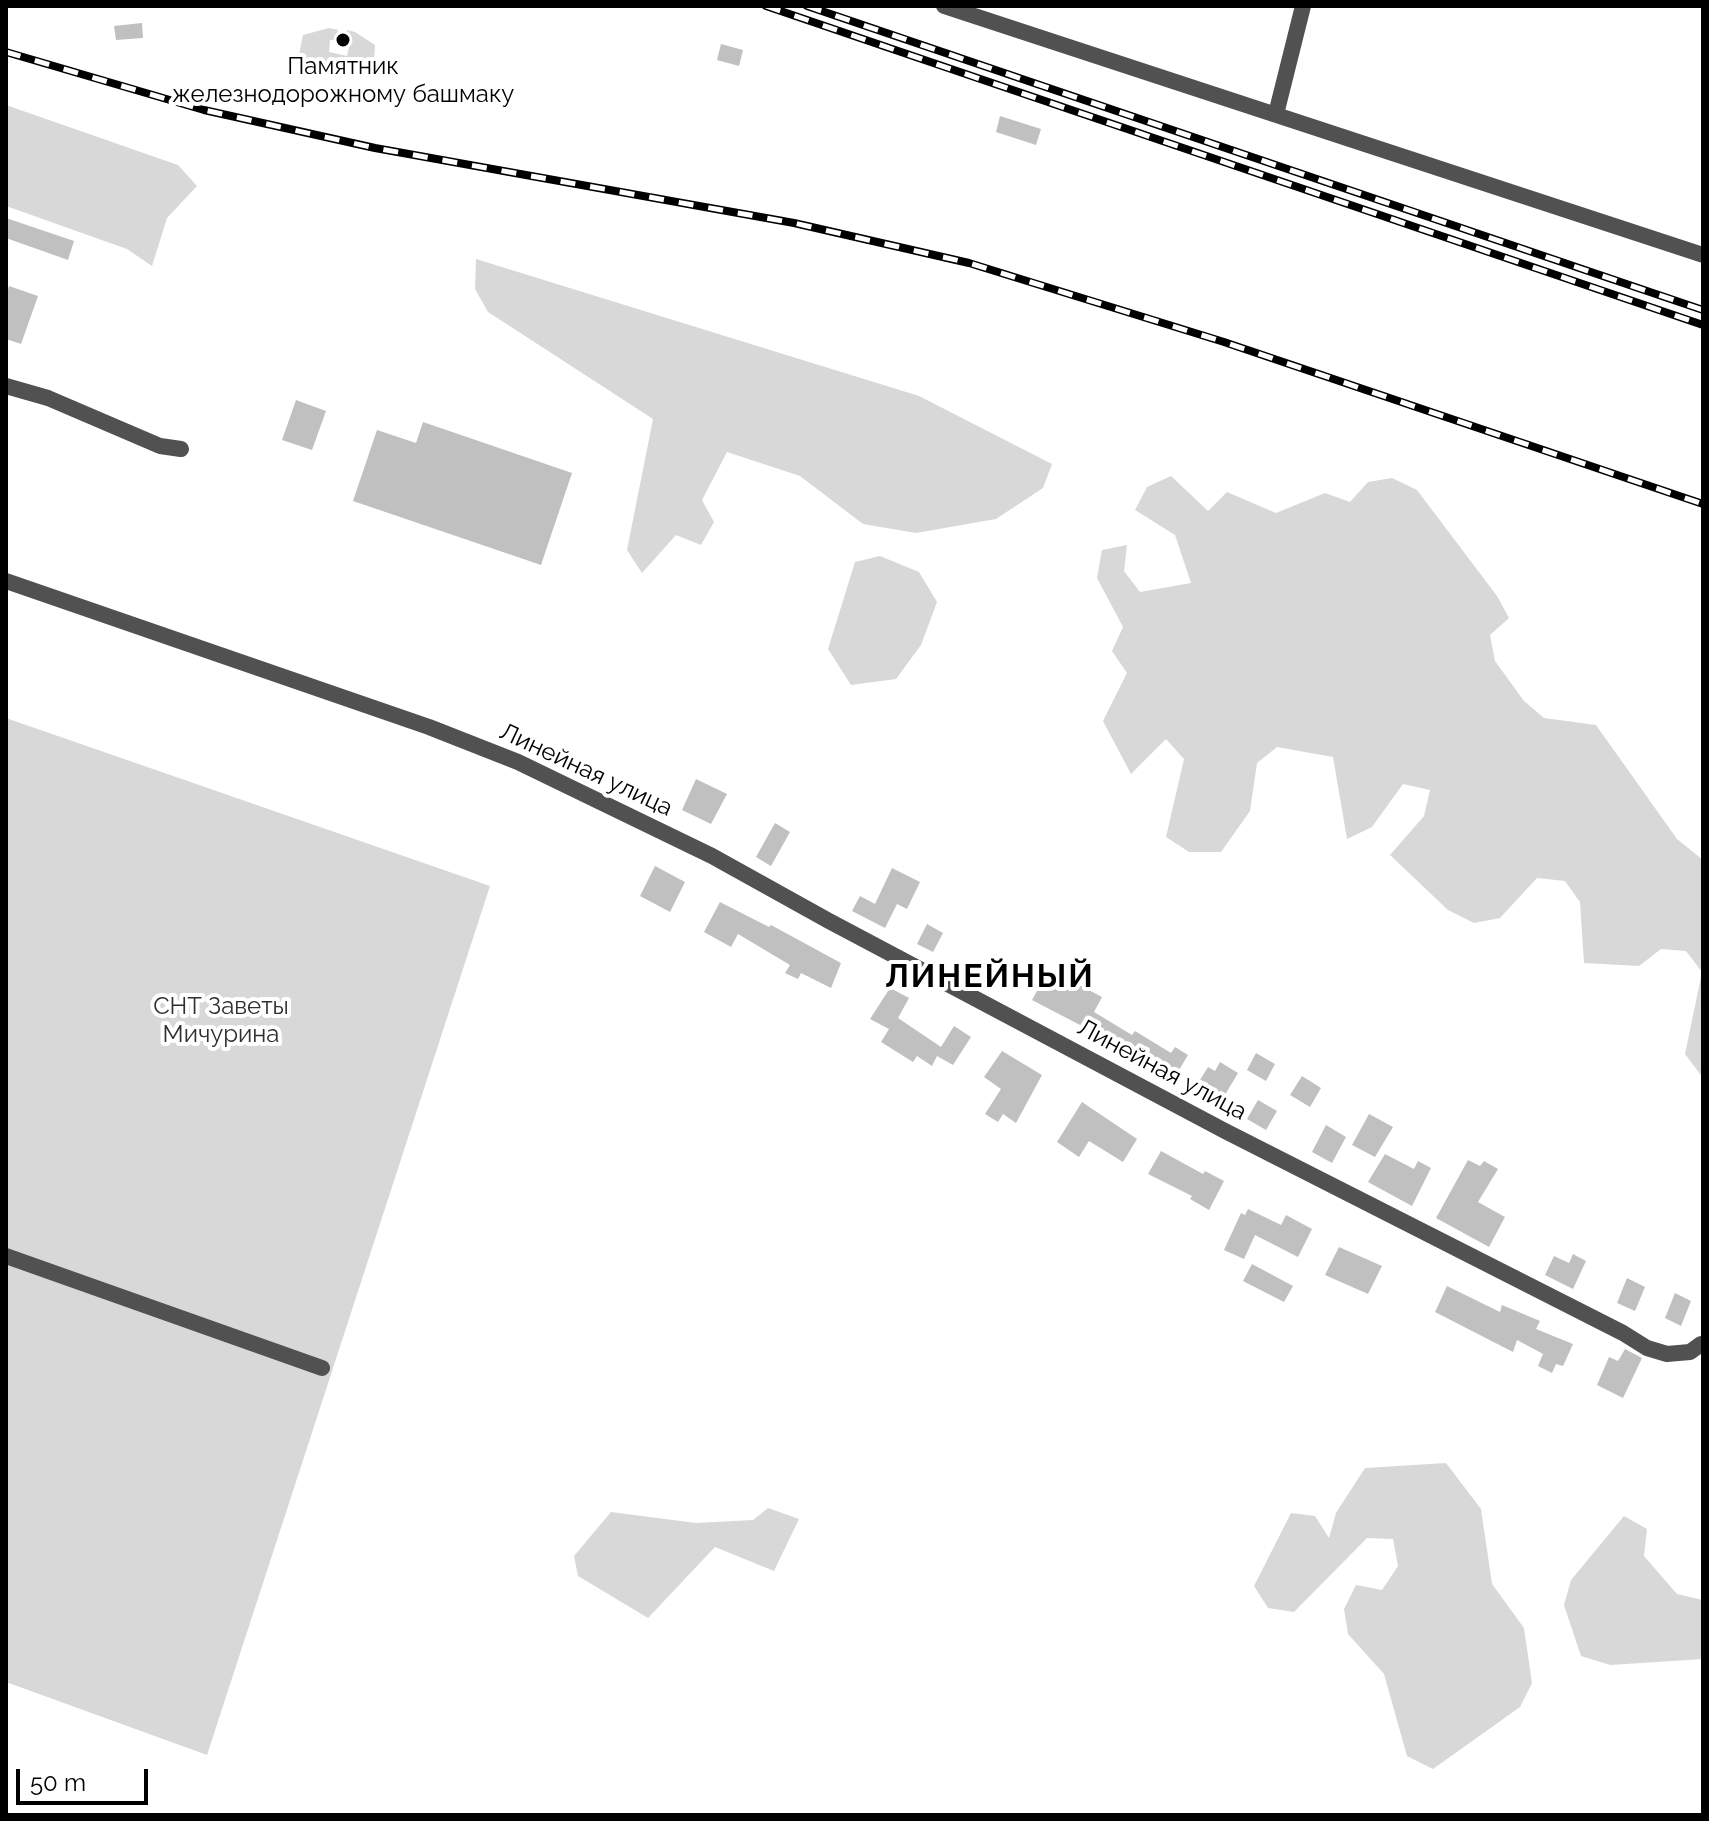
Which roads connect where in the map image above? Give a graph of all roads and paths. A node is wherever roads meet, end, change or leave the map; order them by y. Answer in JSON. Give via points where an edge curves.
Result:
{"nodes":[{"id":1,"x":944,"y":6,"type":"edge"},
{"id":2,"x":1303,"y":6,"type":"edge"},
{"id":3,"x":1276,"y":114,"type":"junction"},
{"id":4,"x":1703,"y":255,"type":"edge"},
{"id":5,"x":6,"y":386,"type":"edge"},
{"id":6,"x":181,"y":449,"type":"dead end"},
{"id":7,"x":6,"y":581,"type":"edge"},
{"id":8,"x":6,"y":1256,"type":"edge"},
{"id":9,"x":1701,"y":1344,"type":"edge"},
{"id":10,"x":322,"y":1368,"type":"dead end"}],
"edges":[{"from":1,"to":3,"type":"street"},
{"from":2,"to":3,"type":"street"},
{"from":3,"to":4,"type":"street"},
{"from":5,"to":6,"type":"street","via":[[48,398],[160,446]]},
{"from":7,"to":9,"type":"street","name":"Линейная улица","via":[[518,762],[712,856],[1211,1124],[1647,1348],[1667,1354],[1690,1352]]},
{"from":8,"to":10,"type":"street"}]}
